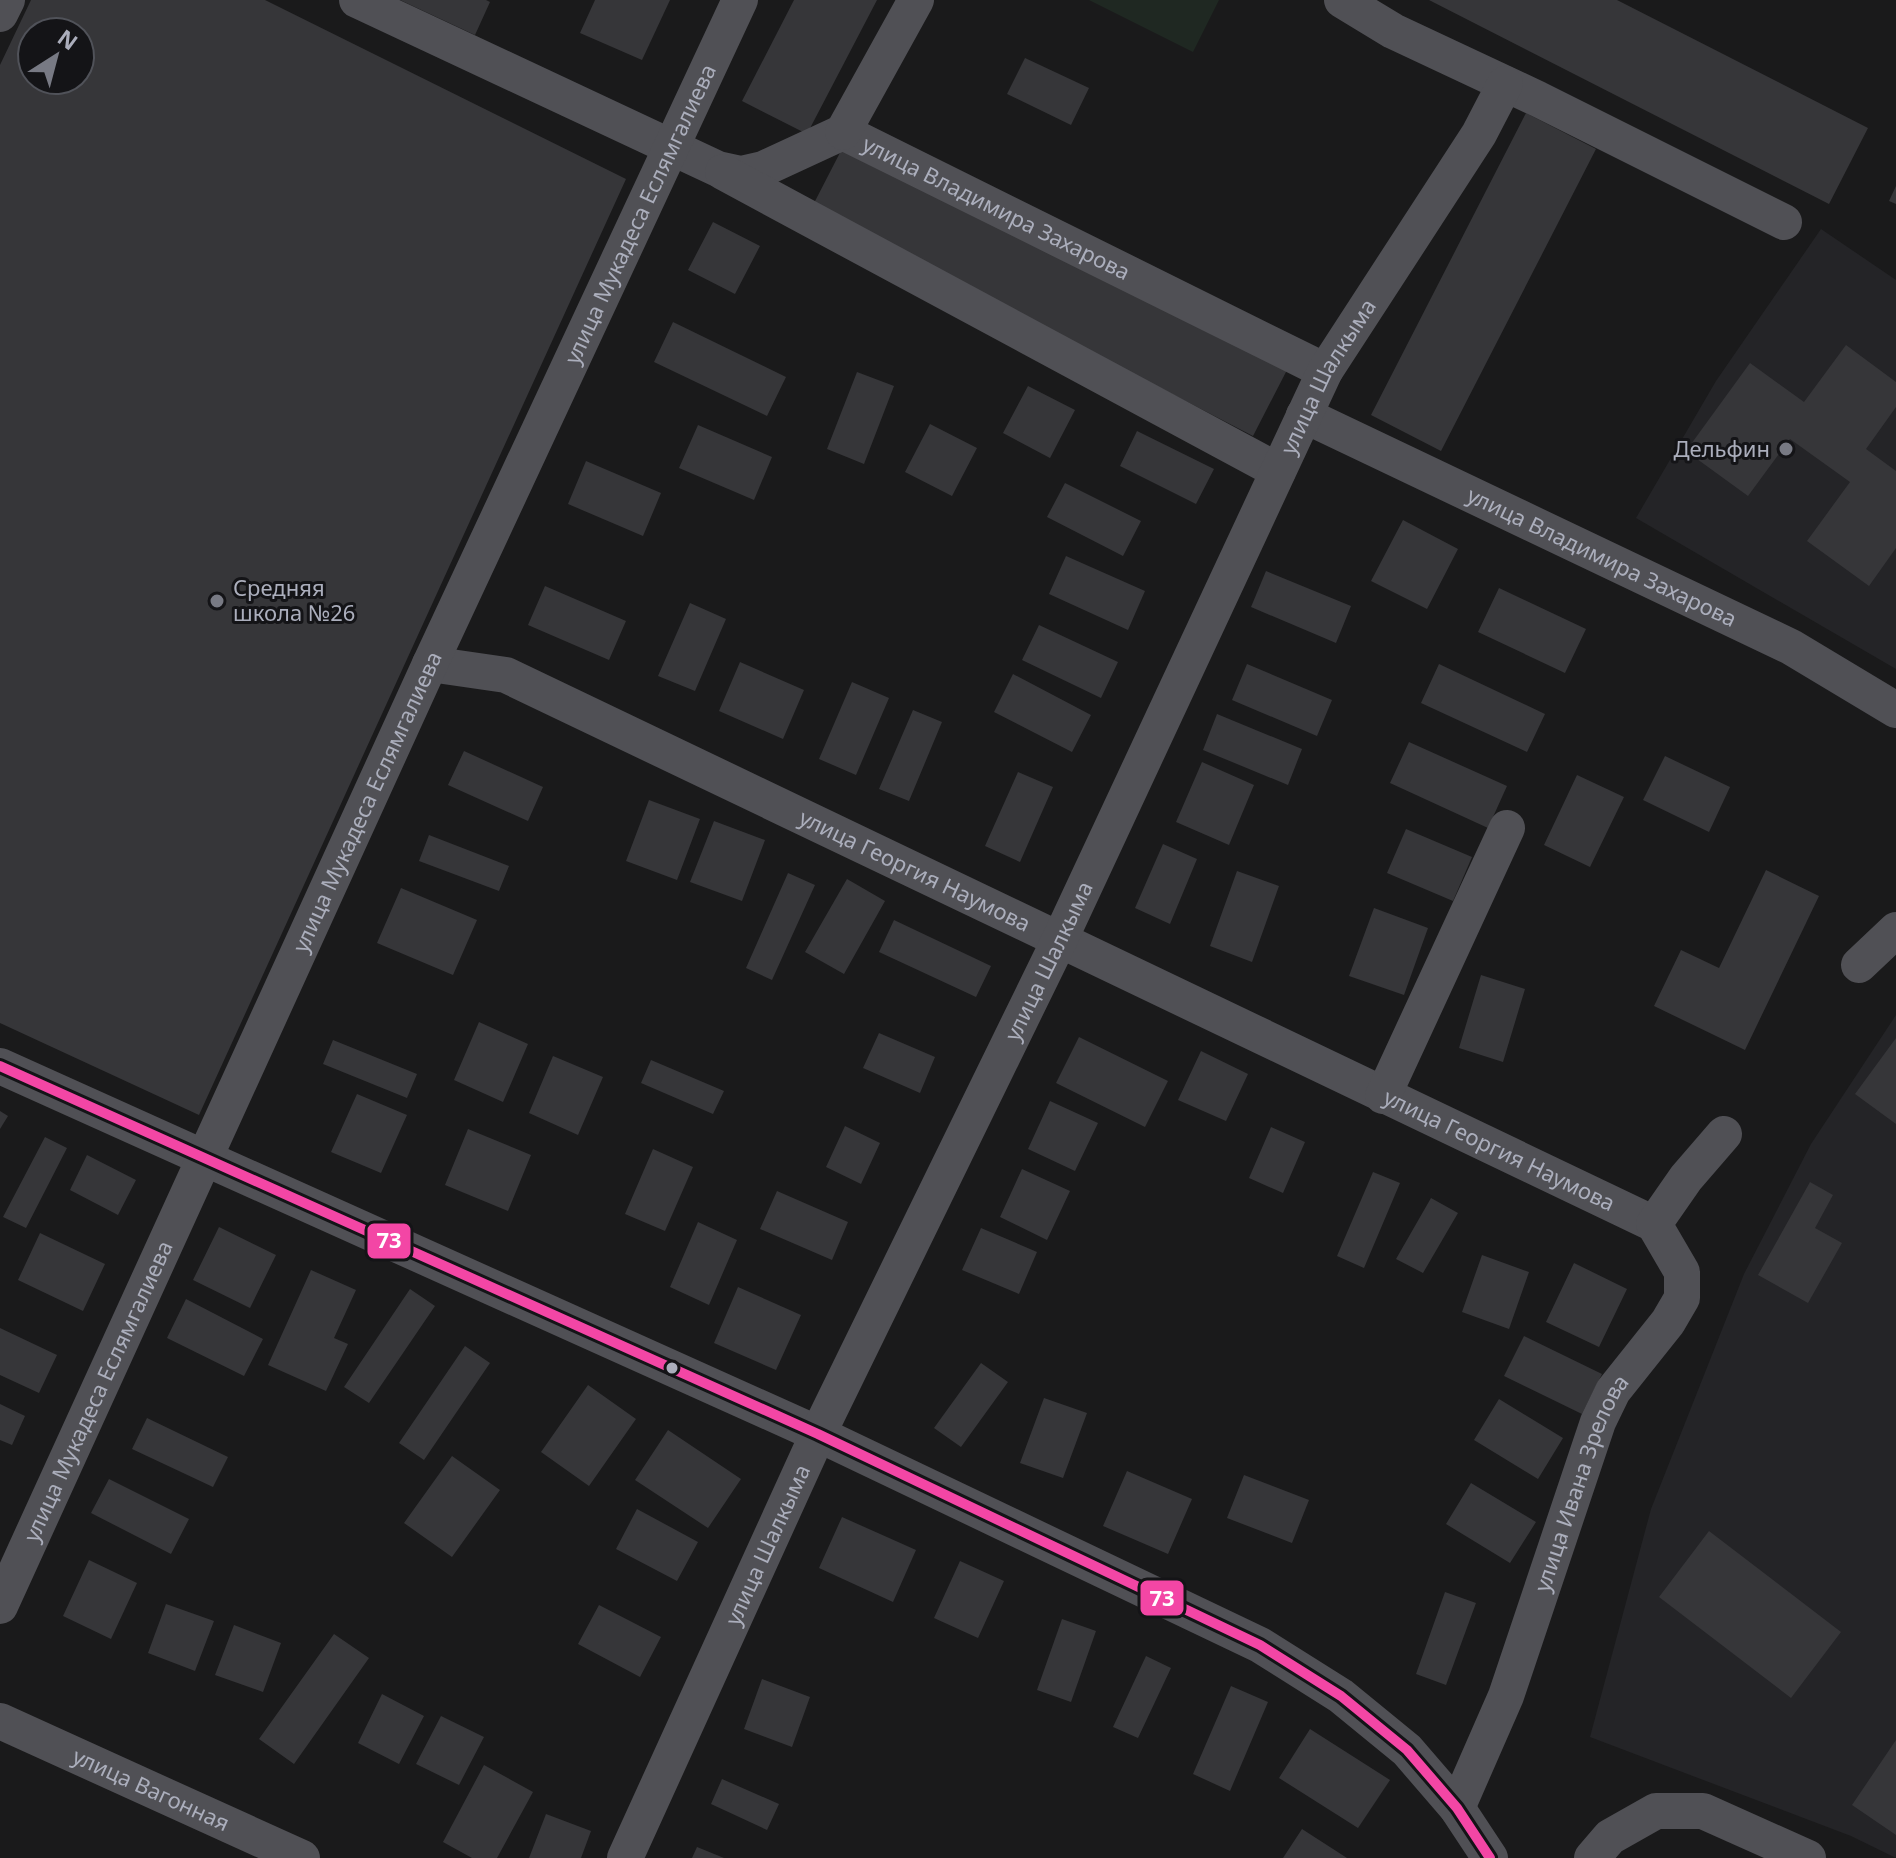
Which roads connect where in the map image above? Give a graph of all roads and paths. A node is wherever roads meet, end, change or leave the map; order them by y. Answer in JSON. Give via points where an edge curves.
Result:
{"nodes":[{"id":1,"x":7,"y":0,"type":"edge"},
{"id":2,"x":357,"y":0,"type":"edge"},
{"id":3,"x":740,"y":0,"type":"edge"},
{"id":4,"x":916,"y":0,"type":"edge"},
{"id":5,"x":1342,"y":0,"type":"edge"},
{"id":6,"x":0,"y":14,"type":"edge"},
{"id":7,"x":1505,"y":84,"type":"junction"},
{"id":8,"x":843,"y":132,"type":"junction"},
{"id":9,"x":669,"y":148,"type":"junction"},
{"id":10,"x":718,"y":169,"type":"junction"},
{"id":11,"x":1784,"y":222,"type":"dead end"},
{"id":12,"x":1325,"y":371,"type":"junction"},
{"id":13,"x":1304,"y":415,"type":"junction"},
{"id":14,"x":1278,"y":471,"type":"junction"},
{"id":15,"x":430,"y":664,"type":"junction"},
{"id":16,"x":1896,"y":710,"type":"edge"},
{"id":17,"x":1507,"y":828,"type":"dead end"},
{"id":18,"x":1896,"y":930,"type":"edge"},
{"id":19,"x":1059,"y":941,"type":"junction"},
{"id":20,"x":1859,"y":965,"type":"dead end"},
{"id":21,"x":0,"y":1066,"type":"edge"},
{"id":22,"x":1383,"y":1096,"type":"junction"},
{"id":23,"x":1724,"y":1134,"type":"dead end"},
{"id":24,"x":204,"y":1159,"type":"junction"},
{"id":25,"x":1654,"y":1224,"type":"junction"},
{"id":26,"x":818,"y":1434,"type":"junction"},
{"id":27,"x":0,"y":1606,"type":"edge"},
{"id":28,"x":0,"y":1721,"type":"edge"},
{"id":29,"x":1457,"y":1808,"type":"junction"},
{"id":30,"x":302,"y":1858,"type":"edge"},
{"id":31,"x":625,"y":1858,"type":"edge"},
{"id":32,"x":1490,"y":1858,"type":"edge"},
{"id":33,"x":1592,"y":1858,"type":"edge"},
{"id":34,"x":1808,"y":1858,"type":"edge"}],
"edges":[{"from":1,"to":6,"type":"street"},
{"from":2,"to":9,"type":"street","name":"улица Владимира Захарова"},
{"from":3,"to":9,"type":"street","name":"улица Мукадеса Еслямгалиева"},
{"from":4,"to":8,"type":"street"},
{"from":5,"to":7,"type":"street","via":[[1393,31]]},
{"from":7,"to":11,"type":"street"},
{"from":7,"to":12,"type":"street","name":"улица Шалкыма","via":[[1479,134]]},
{"from":8,"to":10,"type":"street","name":"улица Владимира Захарова","via":[[763,169],[741,174]]},
{"from":8,"to":12,"type":"street","name":"улица Владимира Захарова"},
{"from":9,"to":10,"type":"street","name":"улица Владимира Захарова"},
{"from":9,"to":15,"type":"street","name":"улица Мукадеса Еслямгалиева"},
{"from":10,"to":14,"type":"street"},
{"from":12,"to":13,"type":"street","name":"улица Шалкыма"},
{"from":13,"to":14,"type":"street","name":"улица Шалкыма"},
{"from":13,"to":16,"type":"street","name":"улица Владимира Захарова","via":[[1791,647]]},
{"from":14,"to":19,"type":"street","name":"улица Шалкыма"},
{"from":15,"to":19,"type":"street","name":"улица Георгия Наумова","via":[[506,675]]},
{"from":15,"to":24,"type":"street","name":"улица Мукадеса Еслямгалиева"},
{"from":17,"to":22,"type":"street"},
{"from":18,"to":20,"type":"street"},
{"from":19,"to":22,"type":"street","name":"улица Георгия Наумова"},
{"from":19,"to":26,"type":"street","name":"улица Шалкыма"},
{"from":21,"to":24,"type":"street"},
{"from":22,"to":25,"type":"street","name":"улица Георгия Наумова"},
{"from":23,"to":25,"type":"street"},
{"from":24,"to":26,"type":"street"},
{"from":24,"to":27,"type":"street","name":"улица Мукадеса Еслямгалиева"},
{"from":25,"to":29,"type":"street","name":"улица Ивана Зрелова","via":[[1682,1272],[1682,1298],[1613,1391],[1598,1422],[1506,1696]]},
{"from":26,"to":29,"type":"street","via":[[1260,1645],[1341,1696],[1407,1750]]},
{"from":26,"to":31,"type":"street","name":"улица Шалкыма"},
{"from":28,"to":30,"type":"street","name":"улица Вагонная"},
{"from":29,"to":32,"type":"street"},
{"from":33,"to":34,"type":"street","via":[[1610,1837],[1656,1811],[1703,1811]]}]}
